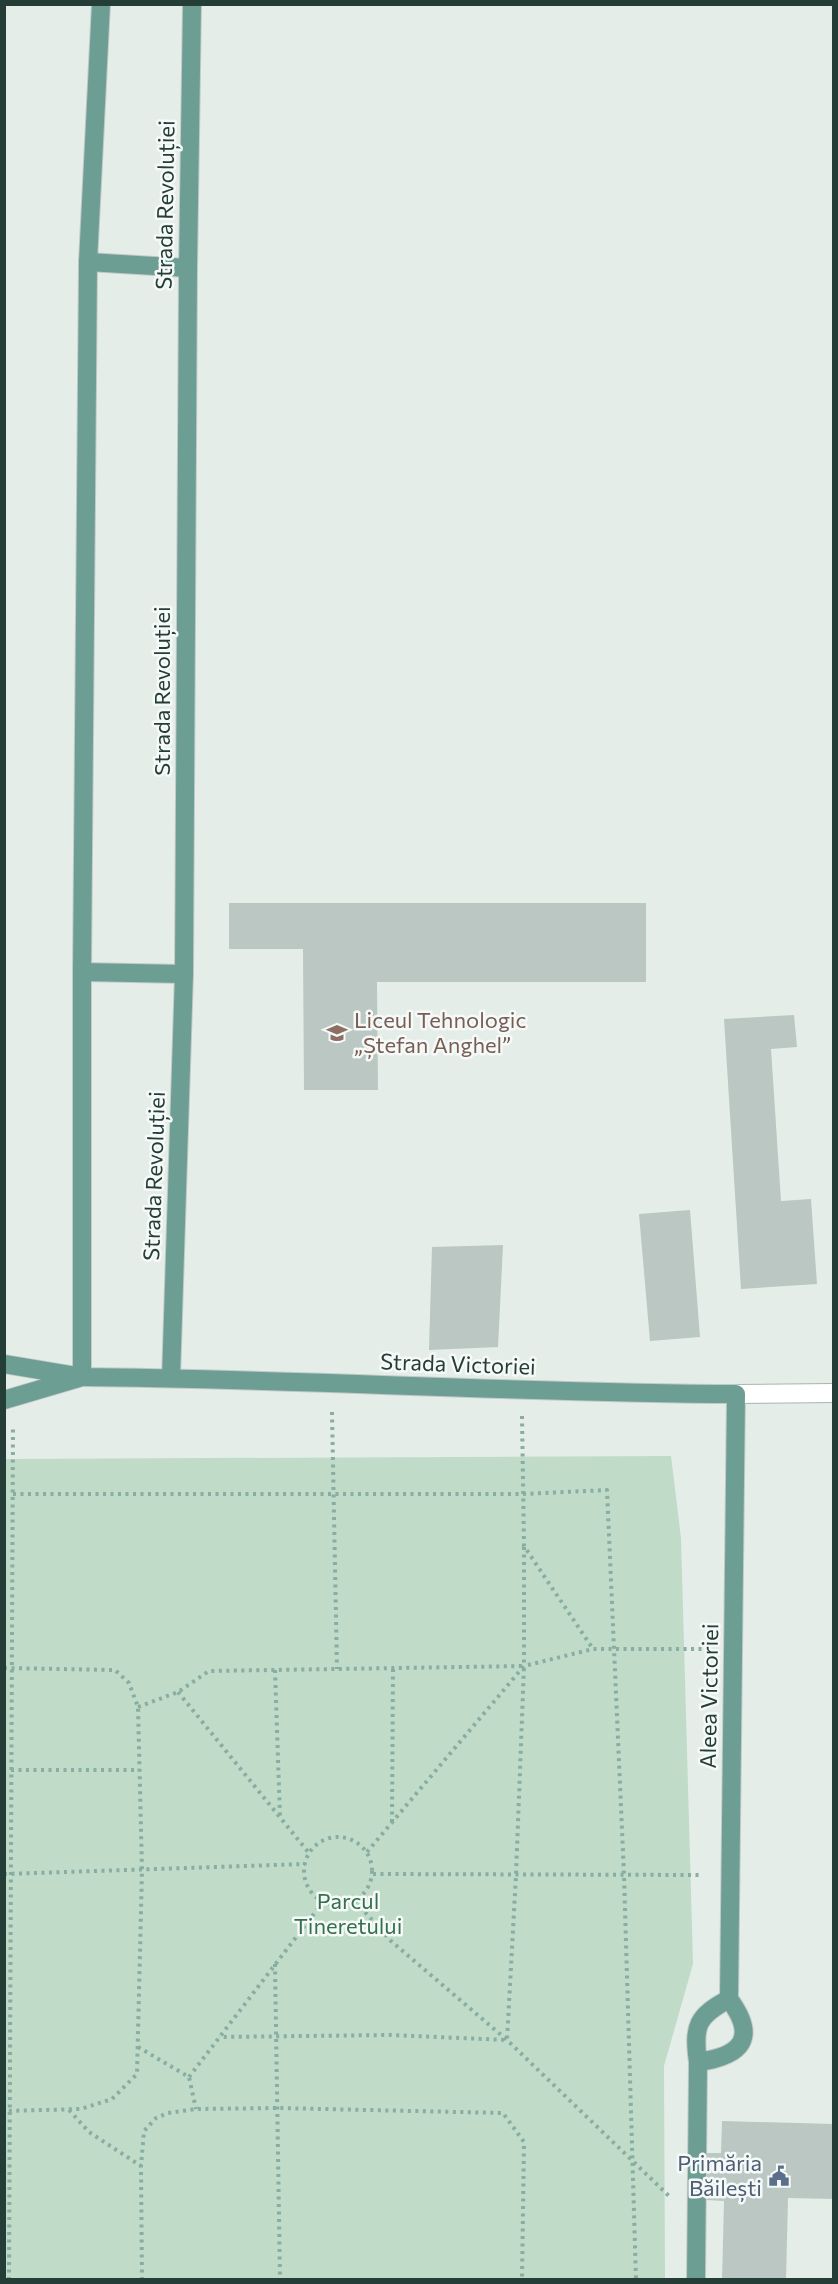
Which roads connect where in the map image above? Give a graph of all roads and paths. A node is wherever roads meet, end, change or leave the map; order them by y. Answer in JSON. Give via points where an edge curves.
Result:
{"nodes":[{"id":1,"x":101,"y":4,"type":"edge"},
{"id":2,"x":192,"y":4,"type":"edge"},
{"id":3,"x":88,"y":262,"type":"junction"},
{"id":4,"x":188,"y":268,"type":"junction"},
{"id":5,"x":82,"y":972,"type":"junction"},
{"id":6,"x":184,"y":974,"type":"junction"},
{"id":7,"x":4,"y":1364,"type":"edge"},
{"id":8,"x":82,"y":1377,"type":"junction"},
{"id":9,"x":171,"y":1378,"type":"junction"},
{"id":10,"x":331,"y":1383,"type":"junction"},
{"id":11,"x":522,"y":1390,"type":"junction"},
{"id":12,"x":834,"y":1393,"type":"edge"},
{"id":13,"x":736,"y":1394,"type":"junction"},
{"id":14,"x":9,"y":1399,"type":"edge"},
{"id":15,"x":13,"y":1494,"type":"junction"},
{"id":16,"x":333,"y":1494,"type":"junction"},
{"id":17,"x":523,"y":1494,"type":"junction"},
{"id":18,"x":524,"y":1546,"type":"junction"},
{"id":19,"x":733,"y":1648,"type":"junction"},
{"id":20,"x":593,"y":1649,"type":"junction"},
{"id":21,"x":615,"y":1649,"type":"junction"},
{"id":22,"x":524,"y":1665,"type":"junction"},
{"id":23,"x":12,"y":1667,"type":"junction"},
{"id":24,"x":4,"y":1668,"type":"edge"},
{"id":25,"x":393,"y":1668,"type":"junction"},
{"id":26,"x":337,"y":1669,"type":"junction"},
{"id":27,"x":275,"y":1670,"type":"junction"},
{"id":28,"x":178,"y":1692,"type":"junction"},
{"id":29,"x":138,"y":1707,"type":"junction"},
{"id":30,"x":11,"y":1770,"type":"junction"},
{"id":31,"x":139,"y":1770,"type":"junction"},
{"id":32,"x":280,"y":1818,"type":"junction"},
{"id":33,"x":392,"y":1822,"type":"junction"},
{"id":34,"x":367,"y":1852,"type":"junction"},
{"id":35,"x":309,"y":1854,"type":"junction"},
{"id":36,"x":305,"y":1864,"type":"junction"},
{"id":37,"x":142,"y":1870,"type":"junction"},
{"id":38,"x":4,"y":1874,"type":"edge"},
{"id":39,"x":11,"y":1874,"type":"junction"},
{"id":40,"x":373,"y":1874,"type":"junction"},
{"id":41,"x":516,"y":1875,"type":"junction"},
{"id":42,"x":624,"y":1875,"type":"junction"},
{"id":43,"x":730,"y":1875,"type":"junction"},
{"id":44,"x":355,"y":1901,"type":"junction"},
{"id":45,"x":323,"y":1902,"type":"junction"},
{"id":46,"x":275,"y":1964,"type":"junction"},
{"id":47,"x":729,"y":1999,"type":"junction"},
{"id":48,"x":276,"y":2035,"type":"junction"},
{"id":49,"x":219,"y":2037,"type":"junction"},
{"id":50,"x":507,"y":2040,"type":"junction"},
{"id":51,"x":138,"y":2047,"type":"junction"},
{"id":52,"x":698,"y":2062,"type":"junction"},
{"id":53,"x":189,"y":2077,"type":"junction"},
{"id":54,"x":278,"y":2108,"type":"junction"},
{"id":55,"x":69,"y":2109,"type":"junction"},
{"id":56,"x":196,"y":2109,"type":"junction"},
{"id":57,"x":7,"y":2111,"type":"edge"},
{"id":58,"x":631,"y":2162,"type":"junction"},
{"id":59,"x":141,"y":2166,"type":"junction"},
{"id":60,"x":696,"y":2221,"type":"junction"},
{"id":61,"x":9,"y":2280,"type":"edge"},
{"id":62,"x":142,"y":2280,"type":"edge"},
{"id":63,"x":280,"y":2280,"type":"edge"},
{"id":64,"x":522,"y":2280,"type":"edge"},
{"id":65,"x":636,"y":2280,"type":"edge"},
{"id":66,"x":696,"y":2280,"type":"edge"}],
"edges":[{"from":1,"to":3,"type":"main road"},
{"from":2,"to":4,"type":"main road","name":"Strada Revoluției"},
{"from":3,"to":4,"type":"main road"},
{"from":3,"to":5,"type":"main road"},
{"from":4,"to":6,"type":"main road","name":"Strada Revoluției"},
{"from":5,"to":6,"type":"main road"},
{"from":5,"to":8,"type":"main road"},
{"from":6,"to":9,"type":"main road","name":"Strada Revoluției"},
{"from":7,"to":8,"type":"main road","name":"Strada Victoriei"},
{"from":8,"to":9,"type":"main road","name":"Strada Victoriei"},
{"from":8,"to":14,"type":"main road","name":"Strada Victoriei"},
{"from":9,"to":10,"type":"main road","name":"Strada Victoriei"},
{"from":10,"to":11,"type":"main road","name":"Strada Victoriei"},
{"from":10,"to":16,"type":"path"},
{"from":11,"to":13,"type":"main road","name":"Strada Victoriei"},
{"from":11,"to":17,"type":"path"},
{"from":12,"to":13,"type":"street","name":"Strada Victoriei"},
{"from":13,"to":19,"type":"main road","name":"Aleea Victoriei"},
{"from":14,"to":15,"type":"path"},
{"from":15,"to":16,"type":"path"},
{"from":15,"to":23,"type":"path"},
{"from":16,"to":17,"type":"path"},
{"from":16,"to":26,"type":"path"},
{"from":17,"to":18,"type":"path"},
{"from":17,"to":21,"type":"path","via":[[607,1490]]},
{"from":18,"to":20,"type":"path"},
{"from":18,"to":22,"type":"path"},
{"from":19,"to":21,"type":"path"},
{"from":19,"to":43,"type":"main road","name":"Aleea Victoriei"},
{"from":20,"to":21,"type":"path"},
{"from":20,"to":22,"type":"path"},
{"from":21,"to":42,"type":"path"},
{"from":22,"to":25,"type":"path"},
{"from":22,"to":33,"type":"path"},
{"from":22,"to":41,"type":"path"},
{"from":23,"to":24,"type":"path"},
{"from":23,"to":29,"type":"path","via":[[115,1670],[129,1683]]},
{"from":23,"to":30,"type":"path"},
{"from":25,"to":26,"type":"path"},
{"from":25,"to":33,"type":"path"},
{"from":26,"to":27,"type":"path"},
{"from":27,"to":28,"type":"path","via":[[209,1671]]},
{"from":27,"to":32,"type":"path"},
{"from":28,"to":29,"type":"path"},
{"from":28,"to":32,"type":"path"},
{"from":29,"to":31,"type":"path"},
{"from":30,"to":31,"type":"path"},
{"from":30,"to":39,"type":"path"},
{"from":31,"to":37,"type":"path"},
{"from":32,"to":35,"type":"path"},
{"from":33,"to":34,"type":"path"},
{"from":34,"to":35,"type":"path","via":[[349,1838],[338,1836],[316,1844]]},
{"from":34,"to":40,"type":"path"},
{"from":35,"to":36,"type":"path"},
{"from":36,"to":37,"type":"path"},
{"from":36,"to":45,"type":"path","via":[[308,1886]]},
{"from":37,"to":39,"type":"path"},
{"from":37,"to":51,"type":"path"},
{"from":38,"to":39,"type":"path"},
{"from":39,"to":57,"type":"path"},
{"from":40,"to":41,"type":"path"},
{"from":40,"to":44,"type":"path","via":[[370,1885]]},
{"from":41,"to":42,"type":"path"},
{"from":41,"to":50,"type":"path"},
{"from":42,"to":43,"type":"path"},
{"from":42,"to":58,"type":"path"},
{"from":43,"to":47,"type":"main road","name":"Aleea Victoriei"},
{"from":44,"to":45,"type":"path","via":[[345,1905]]},
{"from":44,"to":50,"type":"path","via":[[391,1941]]},
{"from":45,"to":46,"type":"path"},
{"from":46,"to":48,"type":"path"},
{"from":46,"to":49,"type":"path"},
{"from":47,"to":52,"type":"main road","via":[[697,2025]]},
{"from":47,"to":52,"type":"main road","via":[[740,2014],[741,2044],[732,2054]]},
{"from":48,"to":49,"type":"path"},
{"from":48,"to":50,"type":"path"},
{"from":48,"to":54,"type":"path"},
{"from":49,"to":53,"type":"path"},
{"from":50,"to":58,"type":"path"},
{"from":51,"to":53,"type":"path"},
{"from":51,"to":55,"type":"path","via":[[137,2074],[112,2099]]},
{"from":52,"to":60,"type":"main road"},
{"from":53,"to":56,"type":"path"},
{"from":54,"to":56,"type":"path"},
{"from":54,"to":63,"type":"path"},
{"from":54,"to":64,"type":"path","via":[[503,2113],[524,2142]]},
{"from":55,"to":57,"type":"path"},
{"from":55,"to":59,"type":"path","via":[[89,2132]]},
{"from":56,"to":59,"type":"path","via":[[156,2118],[144,2132]]},
{"from":57,"to":61,"type":"path"},
{"from":58,"to":60,"type":"path"},
{"from":58,"to":65,"type":"path"},
{"from":59,"to":62,"type":"path"},
{"from":60,"to":66,"type":"main road"}]}
